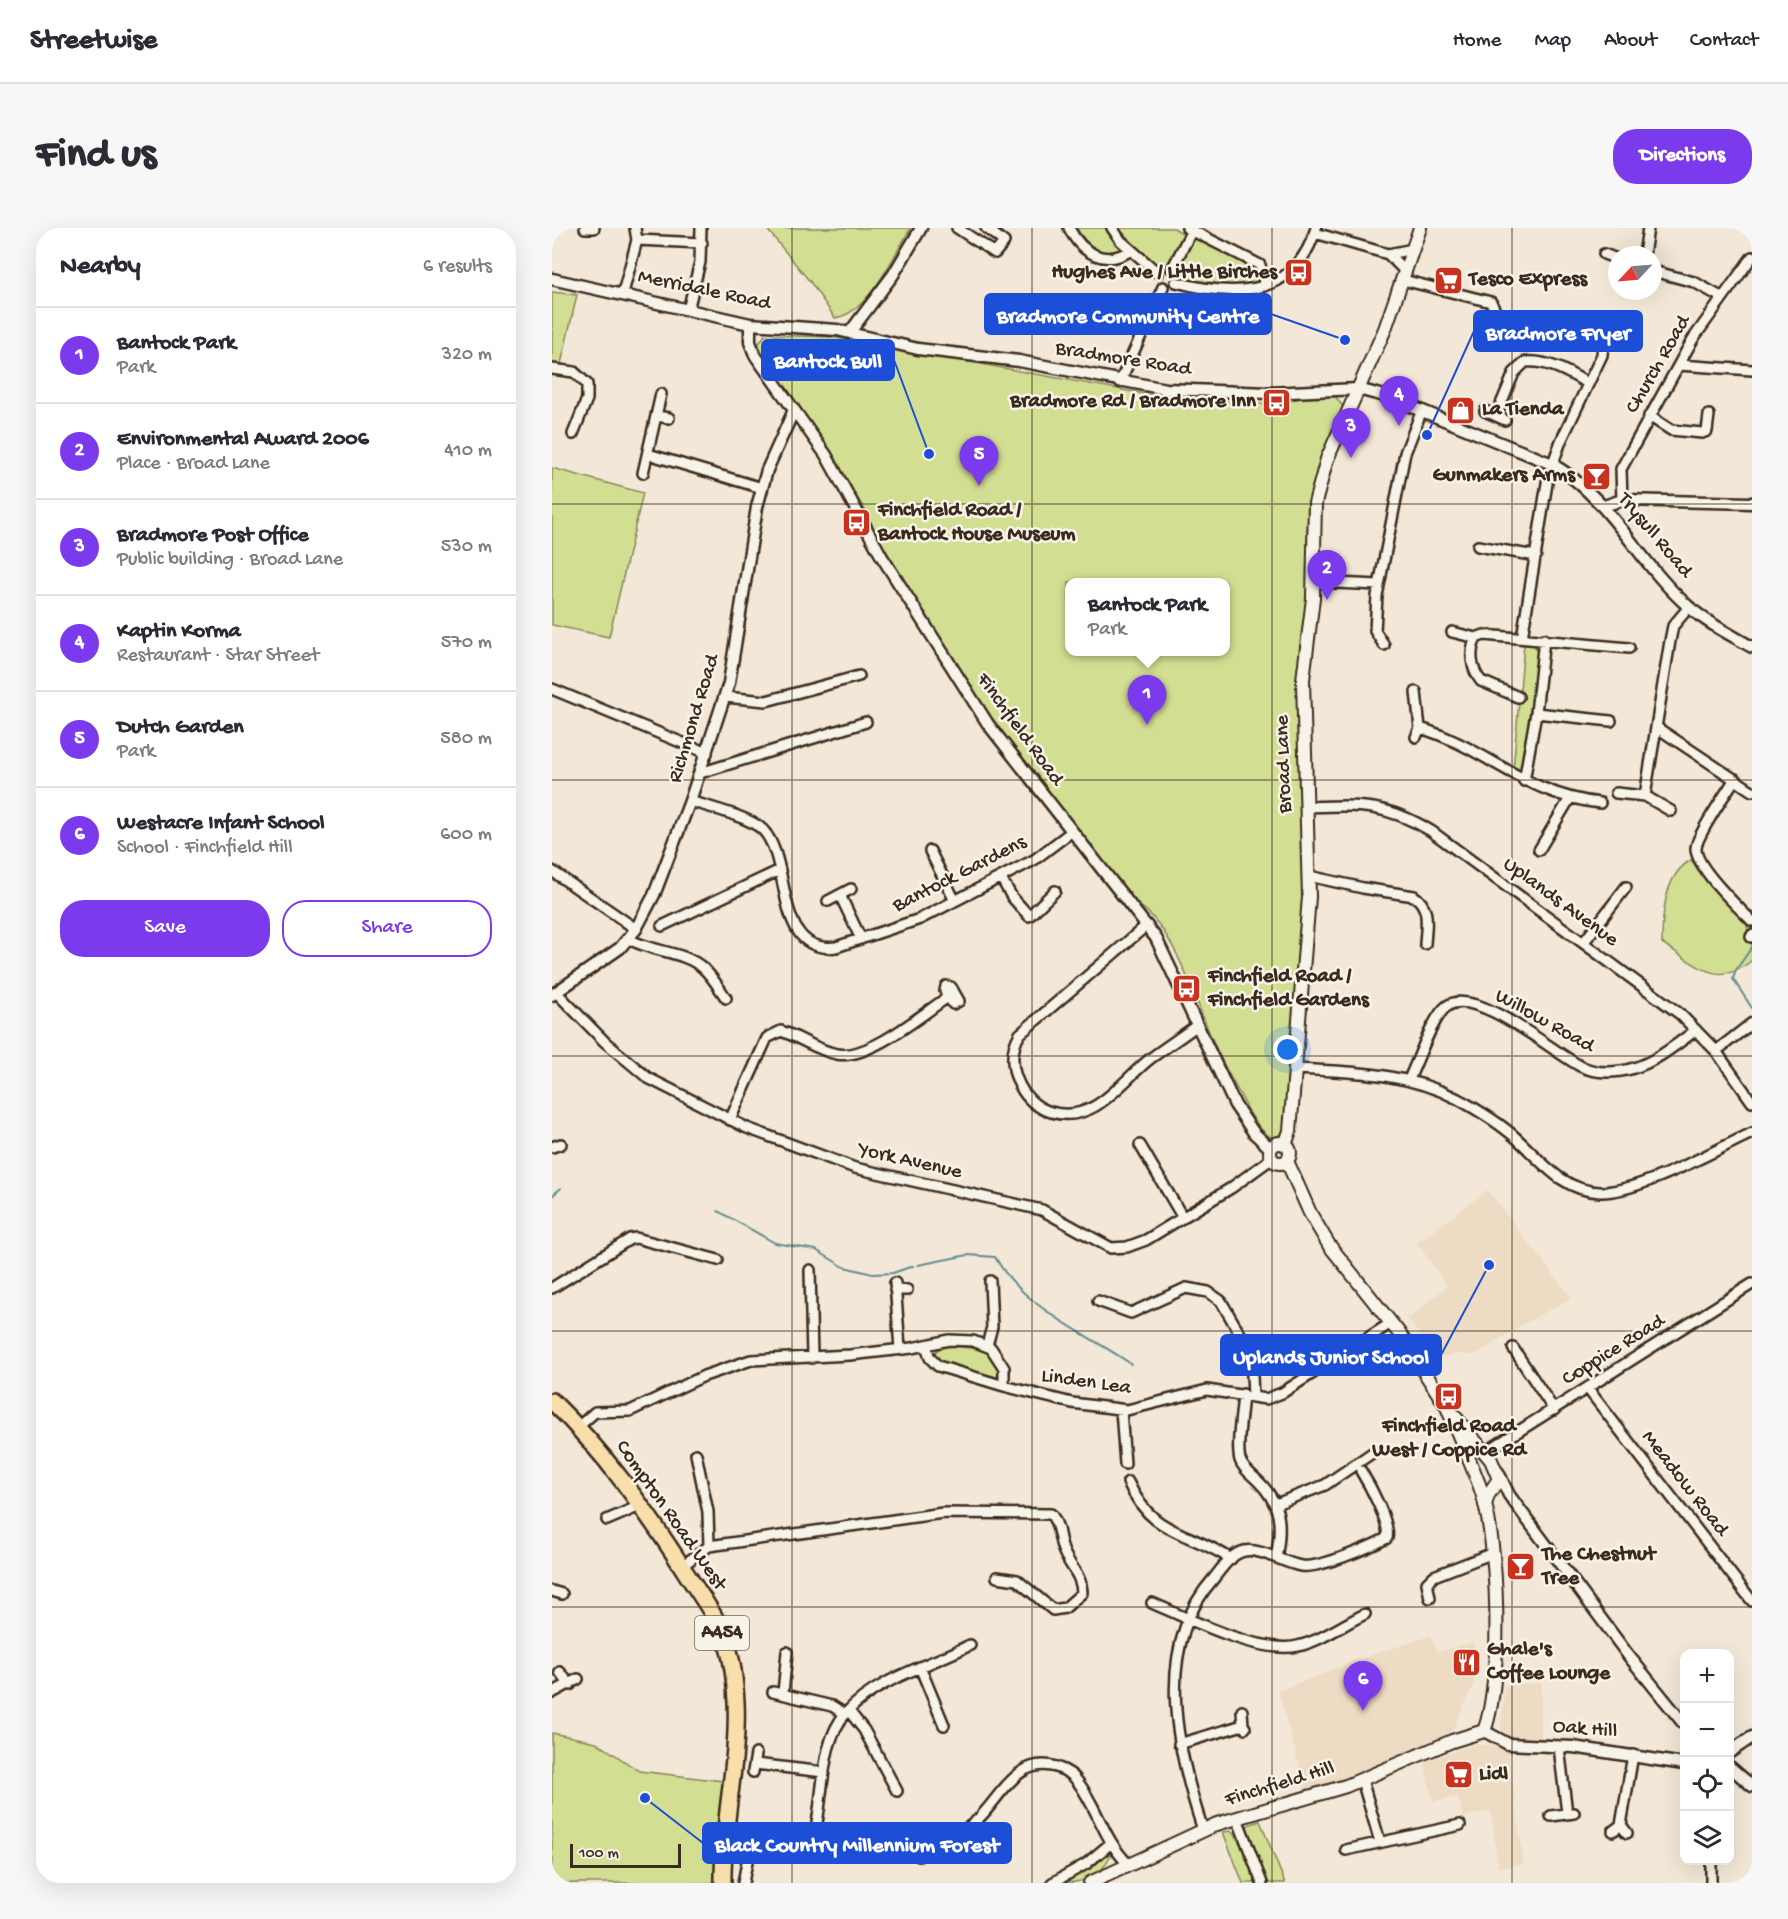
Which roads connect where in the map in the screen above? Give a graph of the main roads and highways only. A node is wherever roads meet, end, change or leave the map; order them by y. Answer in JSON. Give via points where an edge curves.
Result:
{"nodes":[{"id":1,"x":1420,"y":228,"type":"edge"},
{"id":2,"x":1285,"y":1145,"type":"junction"},
{"id":3,"x":1287,"y":1161,"type":"junction"},
{"id":4,"x":1447,"y":1407,"type":"junction"},
{"id":5,"x":555,"y":1410,"type":"edge"},
{"id":6,"x":1490,"y":1454,"type":"junction"},
{"id":7,"x":1471,"y":1466,"type":"junction"},
{"id":8,"x":1488,"y":1489,"type":"junction"},
{"id":9,"x":723,"y":1883,"type":"edge"},
{"id":10,"x":1090,"y":1883,"type":"edge"}],
"edges":[{"from":1,"to":2,"type":"main road","name":"Broad Lane","via":[[1405,276],[1327,459],[1315,503],[1314,582],[1303,680],[1309,876],[1306,945],[1290,1131]]},
{"from":2,"to":3,"type":"main road","via":[[1290,1152]]},
{"from":2,"to":3,"type":"main road","via":[[1276,1144],[1271,1154],[1279,1164]]},
{"from":3,"to":4,"type":"main road","via":[[1329,1245],[1391,1323]]},
{"from":4,"to":6,"type":"main road"},
{"from":4,"to":7,"type":"main road"},
{"from":5,"to":9,"type":"highway","name":"Compton Road West","number":"A454","via":[[578,1427],[642,1505],[719,1626],[731,1658],[736,1726],[723,1842]]},
{"from":6,"to":7,"type":"main road","via":[[1476,1455]]},
{"from":6,"to":8,"type":"main road","via":[[1498,1472],[1497,1483]]},
{"from":7,"to":8,"type":"main road"},
{"from":8,"to":10,"type":"main road","name":"Finchfield Hill","via":[[1484,1506],[1493,1553],[1494,1692],[1484,1731],[1362,1780],[1203,1830]]}]}
